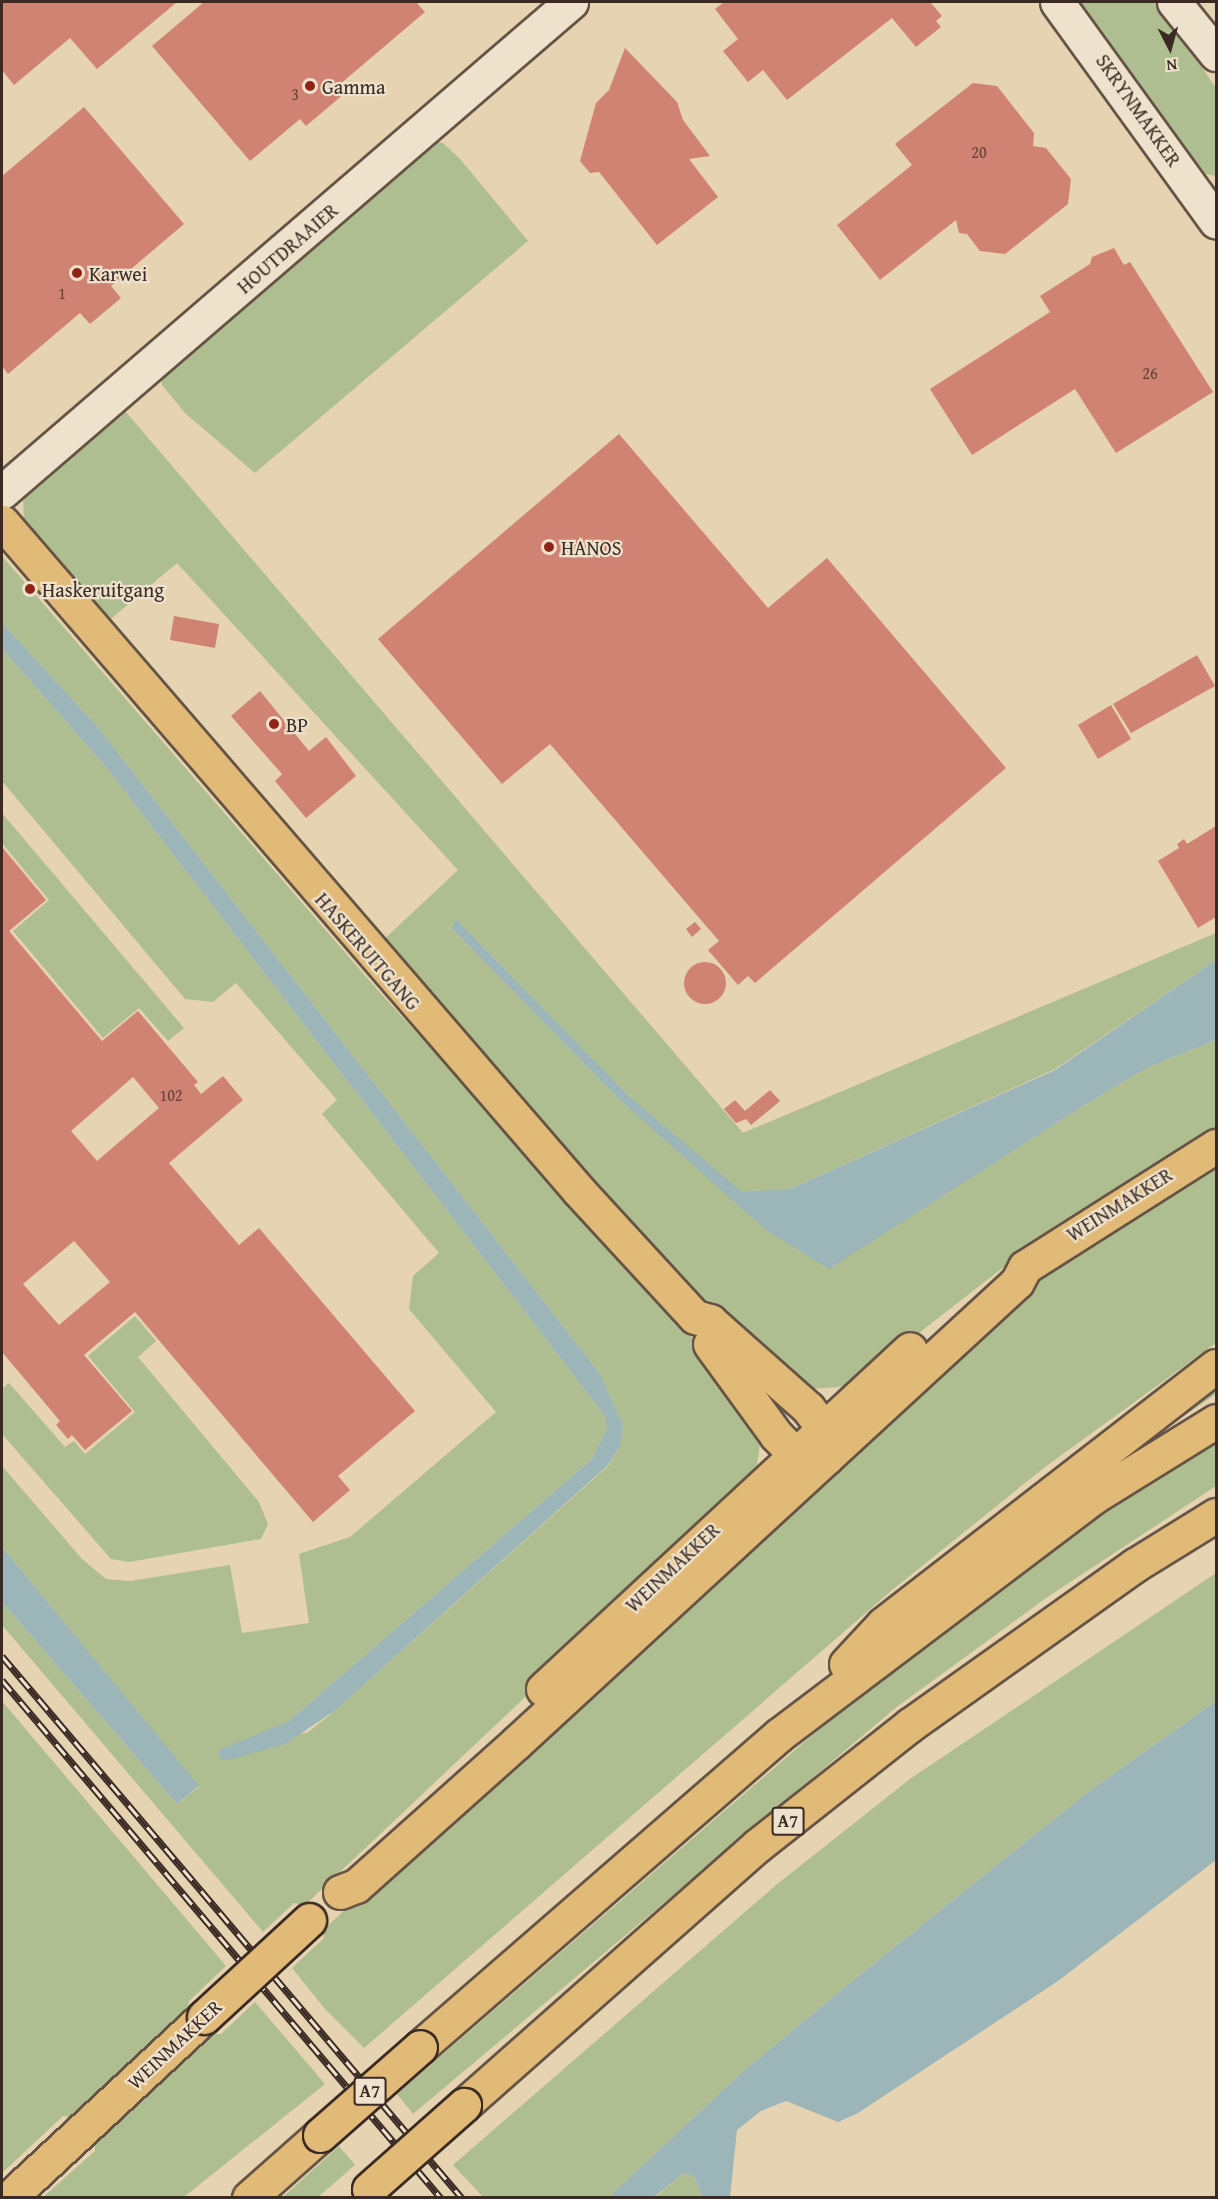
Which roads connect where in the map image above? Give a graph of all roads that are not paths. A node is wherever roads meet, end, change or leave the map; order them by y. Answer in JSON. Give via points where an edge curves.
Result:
{"nodes":[{"id":1,"x":571,"y":2,"type":"edge"},
{"id":2,"x":1057,"y":2,"type":"edge"},
{"id":3,"x":1174,"y":2,"type":"edge"},
{"id":4,"x":1216,"y":54,"type":"edge"},
{"id":5,"x":1214,"y":213,"type":"edge"},
{"id":6,"x":2,"y":492,"type":"edge"},
{"id":7,"x":2,"y":522,"type":"edge"},
{"id":8,"x":1216,"y":1146,"type":"edge"},
{"id":9,"x":1216,"y":1366,"type":"edge"},
{"id":10,"x":1216,"y":1421,"type":"edge"},
{"id":11,"x":815,"y":1447,"type":"junction"},
{"id":12,"x":1216,"y":1515,"type":"edge"},
{"id":13,"x":1216,"y":1527,"type":"edge"},
{"id":14,"x":1135,"y":1565,"type":"junction"},
{"id":15,"x":779,"y":1735,"type":"junction"},
{"id":16,"x":364,"y":2193,"type":"edge"},
{"id":17,"x":9,"y":2198,"type":"edge"},
{"id":18,"x":249,"y":2198,"type":"edge"}],
"edges":[{"from":1,"to":6,"type":"street","name":"HOUTDRAAIER"},
{"from":2,"to":5,"type":"street","name":"SKRYNMAKKER"},
{"from":3,"to":4,"type":"street"},
{"from":7,"to":11,"type":"main road","name":"HASKERUITGANG","via":[[443,1038],[695,1317],[698,1329]]},
{"from":8,"to":11,"type":"main road","name":"WEINMAKKER","via":[[1025,1267],[1017,1282]]},
{"from":9,"to":15,"type":"main road","number":"A7","via":[[883,1623]]},
{"from":10,"to":15,"type":"main road","number":"A7","via":[[1095,1496]]},
{"from":11,"to":17,"type":"main road","name":"WEINMAKKER","bridge":true,"via":[[428,1798],[347,1876],[340,1892]]},
{"from":12,"to":14,"type":"main road","number":"A7"},
{"from":13,"to":14,"type":"main road","number":"A7"},
{"from":14,"to":16,"type":"main road","number":"A7","bridge":true,"via":[[910,1725],[758,1845]]},
{"from":15,"to":18,"type":"main road","number":"A7","bridge":true}]}
